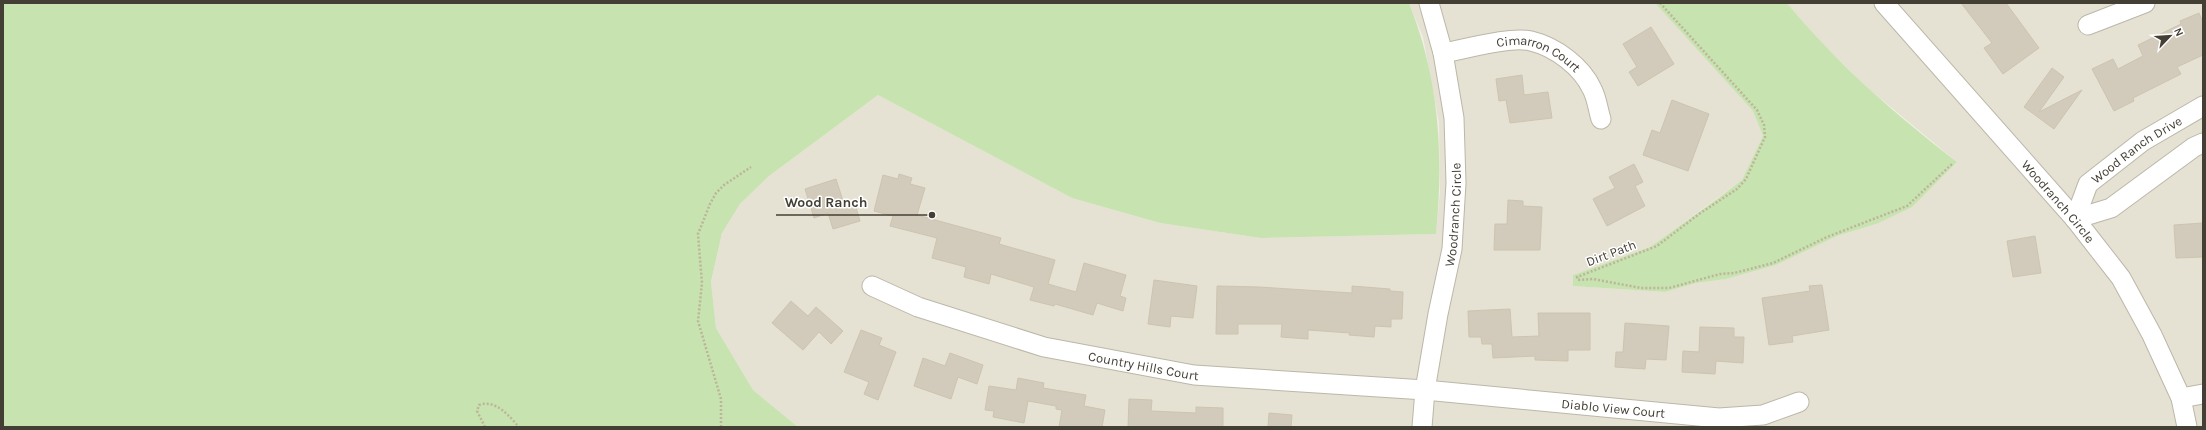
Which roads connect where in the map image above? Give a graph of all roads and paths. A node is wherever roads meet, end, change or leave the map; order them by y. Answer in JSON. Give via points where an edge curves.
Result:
{"nodes":[{"id":1,"x":1429,"y":3,"type":"edge"},
{"id":2,"x":1660,"y":3,"type":"edge"},
{"id":3,"x":1884,"y":3,"type":"edge"},
{"id":4,"x":2145,"y":3,"type":"edge"},
{"id":5,"x":2088,"y":25,"type":"dead end"},
{"id":6,"x":1443,"y":53,"type":"junction"},
{"id":7,"x":2203,"y":106,"type":"edge"},
{"id":8,"x":1600,"y":119,"type":"dead end"},
{"id":9,"x":2203,"y":143,"type":"edge"},
{"id":10,"x":1952,"y":164,"type":"dead end"},
{"id":11,"x":751,"y":167,"type":"dead end"},
{"id":12,"x":2075,"y":219,"type":"junction"},
{"id":13,"x":872,"y":286,"type":"dead end"},
{"id":14,"x":1425,"y":390,"type":"junction"},
{"id":15,"x":2203,"y":394,"type":"edge"},
{"id":16,"x":2181,"y":398,"type":"junction"},
{"id":17,"x":1799,"y":402,"type":"dead end"},
{"id":18,"x":485,"y":427,"type":"edge"},
{"id":19,"x":519,"y":427,"type":"edge"},
{"id":20,"x":721,"y":427,"type":"edge"},
{"id":21,"x":1422,"y":427,"type":"edge"},
{"id":22,"x":2187,"y":427,"type":"edge"}],
"edges":[{"from":1,"to":6,"type":"street","name":"Woodranch Circle"},
{"from":2,"to":10,"type":"path","name":"Dirt Path","via":[[1757,110],[1764,125],[1765,136],[1746,180],[1737,189],[1657,246],[1577,277],[1578,280],[1593,279],[1641,288],[1669,288],[1774,263],[1827,237],[1907,206]]},
{"from":3,"to":12,"type":"street","name":"Woodranch Circle"},
{"from":4,"to":5,"type":"street"},
{"from":6,"to":8,"type":"street","name":"Cimarron Court","via":[[1504,41],[1531,41],[1555,51],[1576,66],[1592,89]]},
{"from":6,"to":14,"type":"street","name":"Woodranch Circle","via":[[1454,118],[1456,183],[1452,249]]},
{"from":7,"to":12,"type":"street","name":"Wood Ranch Drive","via":[[2143,141],[2088,184]]},
{"from":9,"to":12,"type":"street","via":[[2111,208]]},
{"from":11,"to":20,"type":"path","via":[[716,193],[698,234],[702,283],[698,321],[721,399]]},
{"from":12,"to":16,"type":"street","name":"Woodranch Circle","via":[[2121,278],[2152,335]]},
{"from":13,"to":14,"type":"street","name":"Country Hills Court","via":[[918,307],[1044,347],[1194,375]]},
{"from":14,"to":17,"type":"street","name":"Diablo View Court","via":[[1718,418],[1763,414]]},
{"from":14,"to":21,"type":"street","name":"Woodranch Circle"},
{"from":15,"to":16,"type":"street"},
{"from":16,"to":22,"type":"street","name":"Woodranch Circle"},
{"from":18,"to":19,"type":"path","via":[[477,411],[479,405],[485,403],[496,406]]}]}
